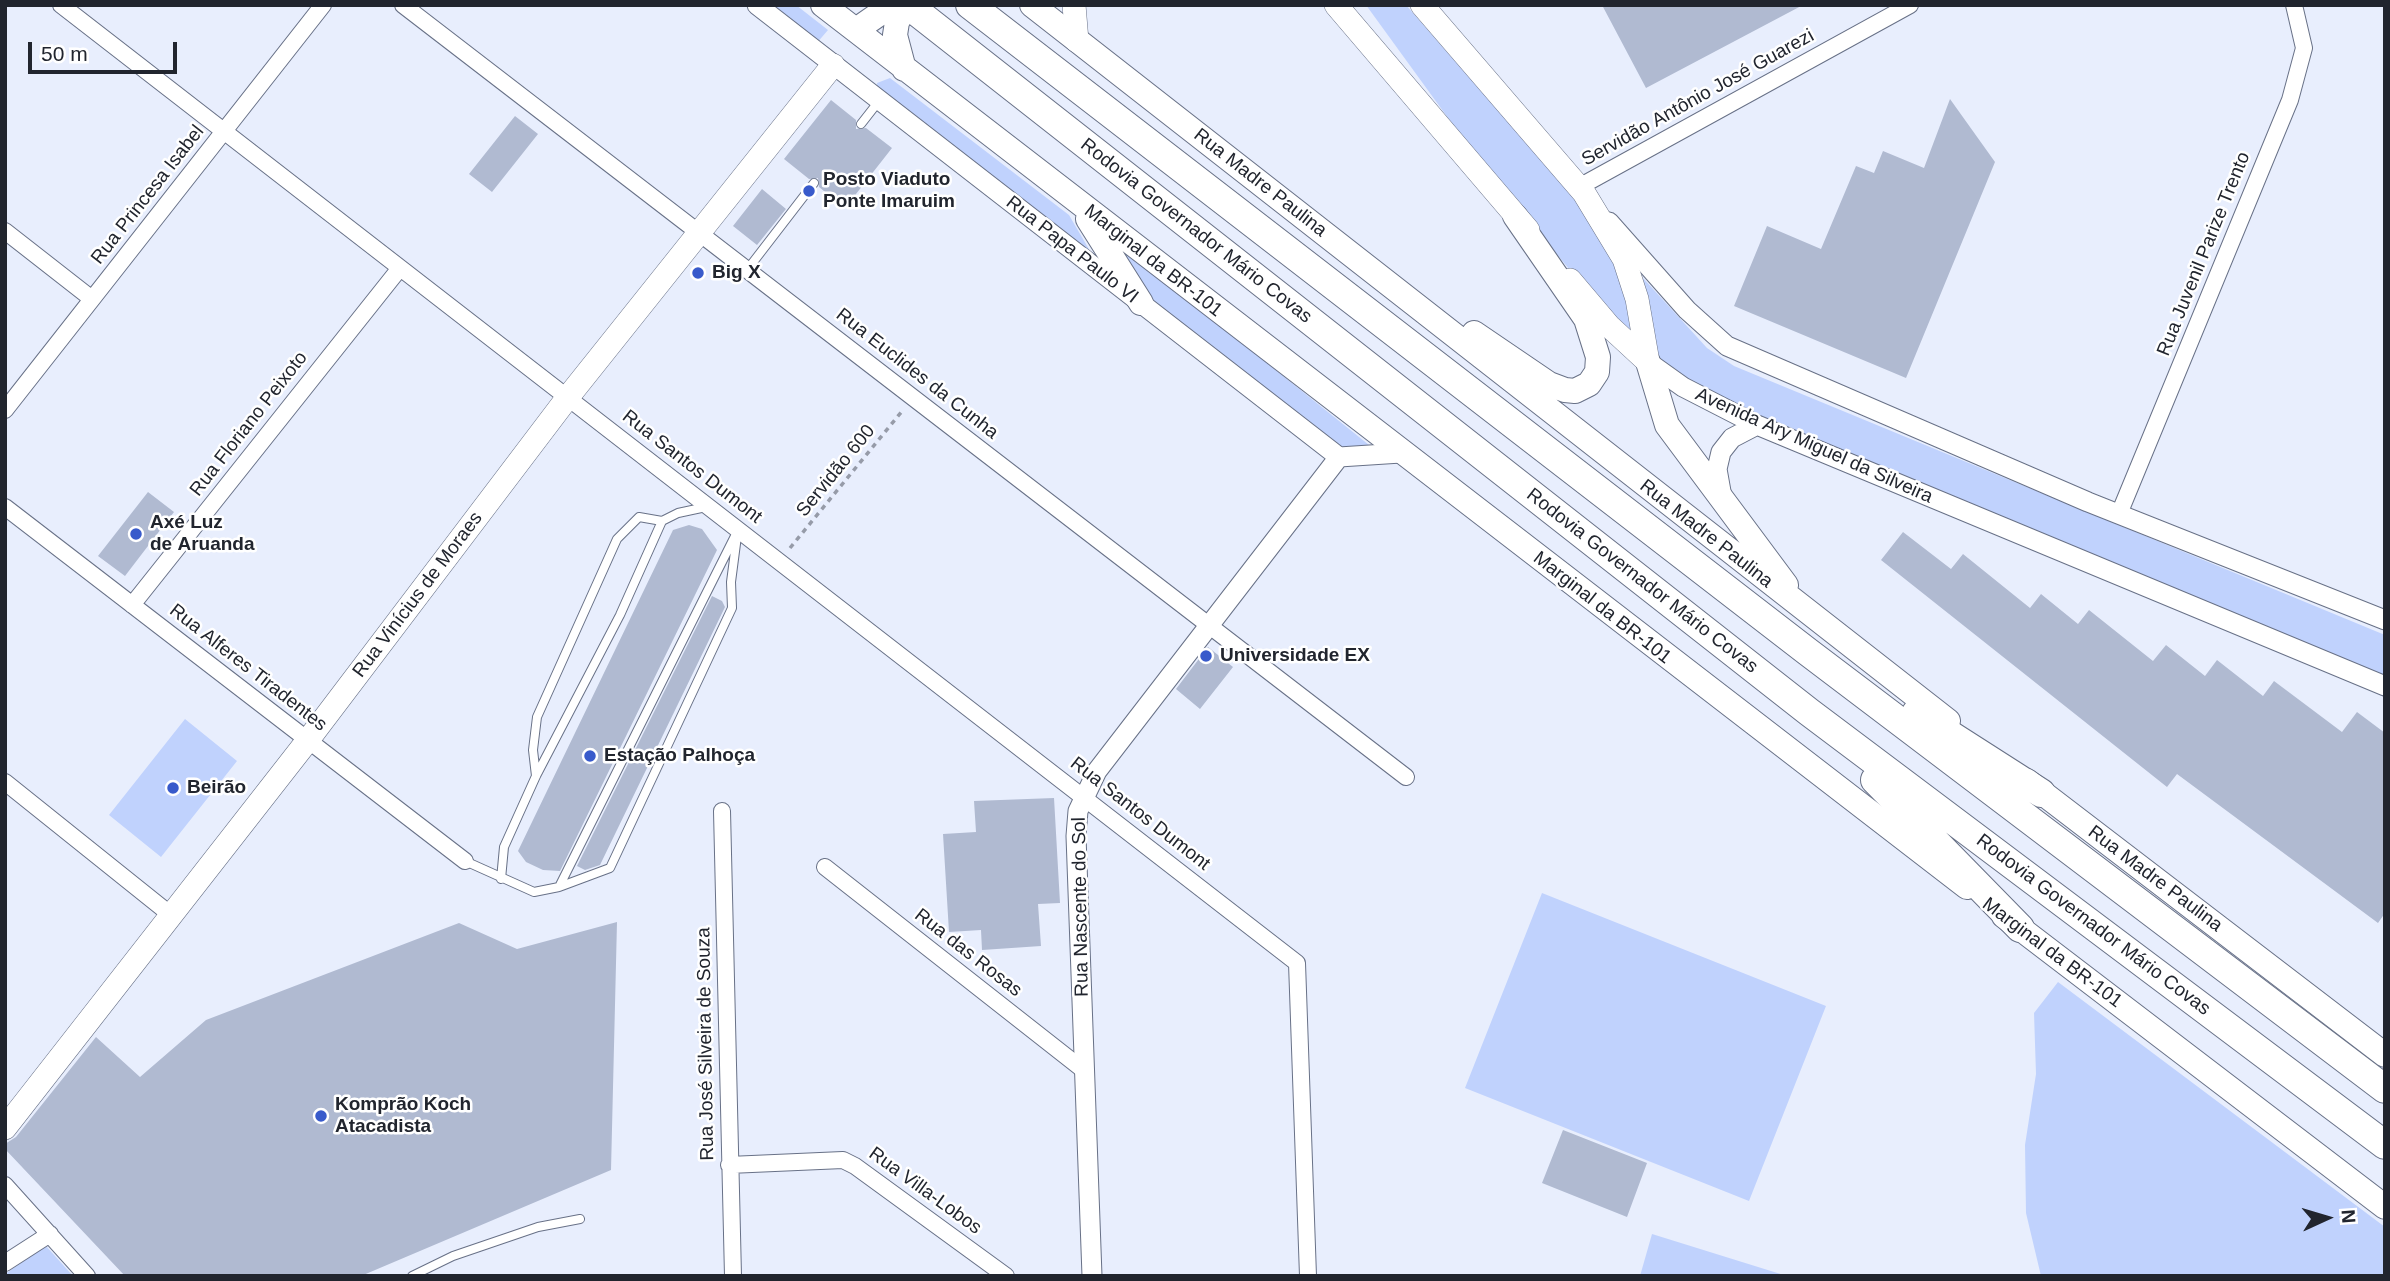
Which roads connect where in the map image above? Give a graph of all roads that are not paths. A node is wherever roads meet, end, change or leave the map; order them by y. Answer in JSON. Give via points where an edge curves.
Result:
{"nodes":[{"id":1,"x":61,"y":5,"type":"edge"},
{"id":2,"x":323,"y":5,"type":"edge"},
{"id":3,"x":402,"y":5,"type":"edge"},
{"id":4,"x":757,"y":5,"type":"edge"},
{"id":5,"x":823,"y":5,"type":"edge"},
{"id":6,"x":892,"y":5,"type":"edge"},
{"id":7,"x":970,"y":5,"type":"edge"},
{"id":8,"x":1032,"y":5,"type":"edge"},
{"id":9,"x":1074,"y":5,"type":"edge"},
{"id":10,"x":1336,"y":5,"type":"edge"},
{"id":11,"x":1422,"y":5,"type":"edge"},
{"id":12,"x":1910,"y":5,"type":"edge"},
{"id":13,"x":2294,"y":5,"type":"edge"},
{"id":14,"x":914,"y":10,"type":"edge"},
{"id":15,"x":856,"y":30,"type":"junction"},
{"id":16,"x":1077,"y":41,"type":"junction"},
{"id":17,"x":833,"y":65,"type":"junction"},
{"id":18,"x":904,"y":69,"type":"junction"},
{"id":19,"x":880,"y":100,"type":"junction"},
{"id":20,"x":861,"y":124,"type":"dead end"},
{"id":21,"x":224,"y":132,"type":"junction"},
{"id":22,"x":814,"y":183,"type":"dead end"},
{"id":23,"x":1581,"y":190,"type":"junction"},
{"id":24,"x":1078,"y":203,"type":"junction"},
{"id":25,"x":1516,"y":216,"type":"junction"},
{"id":26,"x":5,"y":230,"type":"edge"},
{"id":27,"x":698,"y":231,"type":"junction"},
{"id":28,"x":400,"y":268,"type":"junction"},
{"id":29,"x":747,"y":270,"type":"junction"},
{"id":30,"x":1403,"y":295,"type":"junction"},
{"id":31,"x":92,"y":299,"type":"junction"},
{"id":32,"x":1141,"y":303,"type":"junction"},
{"id":33,"x":1647,"y":362,"type":"junction"},
{"id":34,"x":568,"y":397,"type":"junction"},
{"id":35,"x":5,"y":410,"type":"edge"},
{"id":36,"x":1757,"y":425,"type":"junction"},
{"id":37,"x":1401,"y":453,"type":"junction"},
{"id":38,"x":1339,"y":457,"type":"junction"},
{"id":39,"x":1723,"y":505,"type":"junction"},
{"id":40,"x":708,"y":507,"type":"junction"},
{"id":41,"x":5,"y":508,"type":"edge"},
{"id":42,"x":2119,"y":514,"type":"junction"},
{"id":43,"x":662,"y":521,"type":"junction"},
{"id":44,"x":738,"y":530,"type":"junction"},
{"id":45,"x":132,"y":605,"type":"junction"},
{"id":46,"x":1810,"y":615,"type":"junction"},
{"id":47,"x":2385,"y":620,"type":"edge"},
{"id":48,"x":1208,"y":625,"type":"junction"},
{"id":49,"x":1808,"y":652,"type":"junction"},
{"id":50,"x":2385,"y":685,"type":"edge"},
{"id":51,"x":1810,"y":712,"type":"junction"},
{"id":52,"x":308,"y":740,"type":"junction"},
{"id":53,"x":536,"y":776,"type":"junction"},
{"id":54,"x":1406,"y":777,"type":"dead end"},
{"id":55,"x":5,"y":782,"type":"edge"},
{"id":56,"x":2041,"y":793,"type":"junction"},
{"id":57,"x":1083,"y":797,"type":"junction"},
{"id":58,"x":722,"y":811,"type":"dead end"},
{"id":59,"x":465,"y":861,"type":"joint"},
{"id":60,"x":825,"y":867,"type":"dead end"},
{"id":61,"x":500,"y":879,"type":"junction"},
{"id":62,"x":559,"y":887,"type":"junction"},
{"id":63,"x":171,"y":915,"type":"junction"},
{"id":64,"x":2020,"y":928,"type":"junction"},
{"id":65,"x":2385,"y":1055,"type":"edge"},
{"id":66,"x":1086,"y":1072,"type":"junction"},
{"id":67,"x":2385,"y":1089,"type":"edge"},
{"id":68,"x":5,"y":1128,"type":"edge"},
{"id":69,"x":2385,"y":1145,"type":"edge"},
{"id":70,"x":729,"y":1165,"type":"junction"},
{"id":71,"x":5,"y":1185,"type":"edge"},
{"id":72,"x":2385,"y":1207,"type":"edge"},
{"id":73,"x":580,"y":1219,"type":"dead end"},
{"id":74,"x":50,"y":1234,"type":"junction"},
{"id":75,"x":5,"y":1263,"type":"edge"},
{"id":76,"x":87,"y":1276,"type":"edge"},
{"id":77,"x":412,"y":1276,"type":"edge"},
{"id":78,"x":733,"y":1276,"type":"edge"},
{"id":79,"x":1006,"y":1276,"type":"edge"},
{"id":80,"x":1092,"y":1276,"type":"edge"},
{"id":81,"x":1308,"y":1276,"type":"edge"}],
"edges":[{"from":1,"to":21,"type":"street","name":"Rua Santos Dumont"},
{"from":2,"to":21,"type":"street","name":"Rua Princesa Isabel"},
{"from":3,"to":27,"type":"street","name":"Rua Euclides da Cunha"},
{"from":4,"to":17,"type":"street","name":"Rua Papa Paulo VI"},
{"from":5,"to":15,"type":"main road","name":"Marginal da BR-101"},
{"from":6,"to":15,"type":"main road"},
{"from":7,"to":49,"type":"highway","name":"Rodovia Governador Mário Covas"},
{"from":8,"to":16,"type":"main road","name":"Rua Madre Paulina"},
{"from":9,"to":16,"type":"main road"},
{"from":10,"to":25,"type":"main road","name":"Avenida Ary Miguel da Silveira"},
{"from":11,"to":23,"type":"main road"},
{"from":12,"to":23,"type":"street","name":"Servidão Antônio José Guarezi"},
{"from":13,"to":42,"type":"street","name":"Rua Juvenil Parize Trento","via":[[2304,48],[2290,100]]},
{"from":14,"to":18,"type":"main road","via":[[897,22],[895,35]]},
{"from":14,"to":51,"type":"highway","name":"Rodovia Governador Mário Covas"},
{"from":15,"to":18,"type":"main road","name":"Marginal da BR-101"},
{"from":16,"to":30,"type":"main road","name":"Rua Madre Paulina"},
{"from":17,"to":19,"type":"street","name":"Rua Papa Paulo VI"},
{"from":17,"to":27,"type":"main road","name":"Rua Vinícius de Moraes"},
{"from":18,"to":24,"type":"main road","name":"Marginal da BR-101"},
{"from":19,"to":20,"type":"lane"},
{"from":19,"to":32,"type":"street","name":"Rua Papa Paulo VI"},
{"from":21,"to":28,"type":"street","name":"Rua Santos Dumont"},
{"from":21,"to":31,"type":"street","name":"Rua Princesa Isabel"},
{"from":22,"to":29,"type":"lane"},
{"from":23,"to":33,"type":"main road","via":[[1624,260],[1637,299]]},
{"from":23,"to":42,"type":"street","via":[[1687,310],[1727,346]]},
{"from":24,"to":32,"type":"main road"},
{"from":24,"to":37,"type":"main road","name":"Marginal da BR-101"},
{"from":25,"to":30,"type":"main road","via":[[1592,333],[1598,357],[1597,372],[1589,384],[1576,391],[1549,384],[1426,302]]},
{"from":25,"to":33,"type":"main road","name":"Avenida Ary Miguel da Silveira","via":[[1609,326]]},
{"from":26,"to":31,"type":"street"},
{"from":27,"to":29,"type":"street","name":"Rua Euclides da Cunha"},
{"from":27,"to":34,"type":"main road","name":"Rua Vinícius de Moraes"},
{"from":28,"to":34,"type":"street","name":"Rua Santos Dumont"},
{"from":28,"to":45,"type":"street","name":"Rua Floriano Peixoto"},
{"from":29,"to":48,"type":"street","name":"Rua Euclides da Cunha"},
{"from":30,"to":46,"type":"main road","name":"Rua Madre Paulina"},
{"from":31,"to":35,"type":"street","name":"Rua Princesa Isabel"},
{"from":32,"to":38,"type":"street","name":"Rua Papa Paulo VI"},
{"from":33,"to":36,"type":"street","name":"Avenida Ary Miguel da Silveira","via":[[1683,387]]},
{"from":33,"to":39,"type":"main road","via":[[1667,425]]},
{"from":34,"to":40,"type":"street","name":"Rua Santos Dumont"},
{"from":34,"to":52,"type":"main road","name":"Rua Vinícius de Moraes"},
{"from":36,"to":39,"type":"street","via":[[1732,438],[1721,452],[1717,469]]},
{"from":36,"to":50,"type":"street","name":"Avenida Ary Miguel da Silveira"},
{"from":37,"to":38,"type":"street"},
{"from":37,"to":64,"type":"main road","name":"Marginal da BR-101"},
{"from":38,"to":48,"type":"street","name":"Rua Nascente do Sol"},
{"from":39,"to":46,"type":"main road"},
{"from":40,"to":43,"type":"lane"},
{"from":40,"to":44,"type":"street","name":"Rua Santos Dumont"},
{"from":41,"to":45,"type":"street","name":"Rua Alferes Tiradentes"},
{"from":42,"to":47,"type":"street"},
{"from":43,"to":53,"type":"lane","via":[[620,615]]},
{"from":43,"to":53,"type":"lane","via":[[639,517],[617,539],[537,717]]},
{"from":44,"to":57,"type":"street","name":"Rua Santos Dumont"},
{"from":44,"to":62,"type":"lane"},
{"from":44,"to":62,"type":"lane","via":[[732,608],[610,868]]},
{"from":45,"to":52,"type":"street","name":"Rua Alferes Tiradentes"},
{"from":46,"to":56,"type":"main road","name":"Rua Madre Paulina"},
{"from":48,"to":54,"type":"street","name":"Rua Euclides da Cunha"},
{"from":48,"to":57,"type":"street","name":"Rua Nascente do Sol","via":[[1097,771]]},
{"from":49,"to":56,"type":"highway","via":[[1916,713]]},
{"from":49,"to":67,"type":"highway","name":"Rodovia Governador Mário Covas"},
{"from":51,"to":64,"type":"highway"},
{"from":51,"to":69,"type":"highway","name":"Rodovia Governador Mário Covas"},
{"from":52,"to":59,"type":"street","name":"Rua Alferes Tiradentes"},
{"from":52,"to":63,"type":"main road","name":"Rua Vinícius de Moraes"},
{"from":53,"to":61,"type":"lane","via":[[504,847]]},
{"from":55,"to":63,"type":"street"},
{"from":56,"to":65,"type":"main road","name":"Rua Madre Paulina"},
{"from":57,"to":66,"type":"street","name":"Rua Nascente do Sol","via":[[1076,836]]},
{"from":57,"to":81,"type":"street","name":"Rua Santos Dumont","via":[[1297,962]]},
{"from":58,"to":70,"type":"street","name":"Rua José Silveira de Souza"},
{"from":59,"to":61,"type":"lane"},
{"from":60,"to":66,"type":"street","name":"Rua das Rosas"},
{"from":61,"to":62,"type":"lane","via":[[534,892]]},
{"from":63,"to":68,"type":"main road","name":"Rua Vinícius de Moraes"},
{"from":64,"to":72,"type":"main road","name":"Marginal da BR-101"},
{"from":66,"to":80,"type":"street","name":"Rua Nascente do Sol"},
{"from":70,"to":78,"type":"street","name":"Rua José Silveira de Souza"},
{"from":70,"to":79,"type":"street","name":"Rua Villa-Lobos","via":[[843,1160]]},
{"from":71,"to":74,"type":"street"},
{"from":73,"to":77,"type":"lane","via":[[526,1231],[453,1256]]},
{"from":74,"to":75,"type":"street"},
{"from":74,"to":76,"type":"street"}]}
